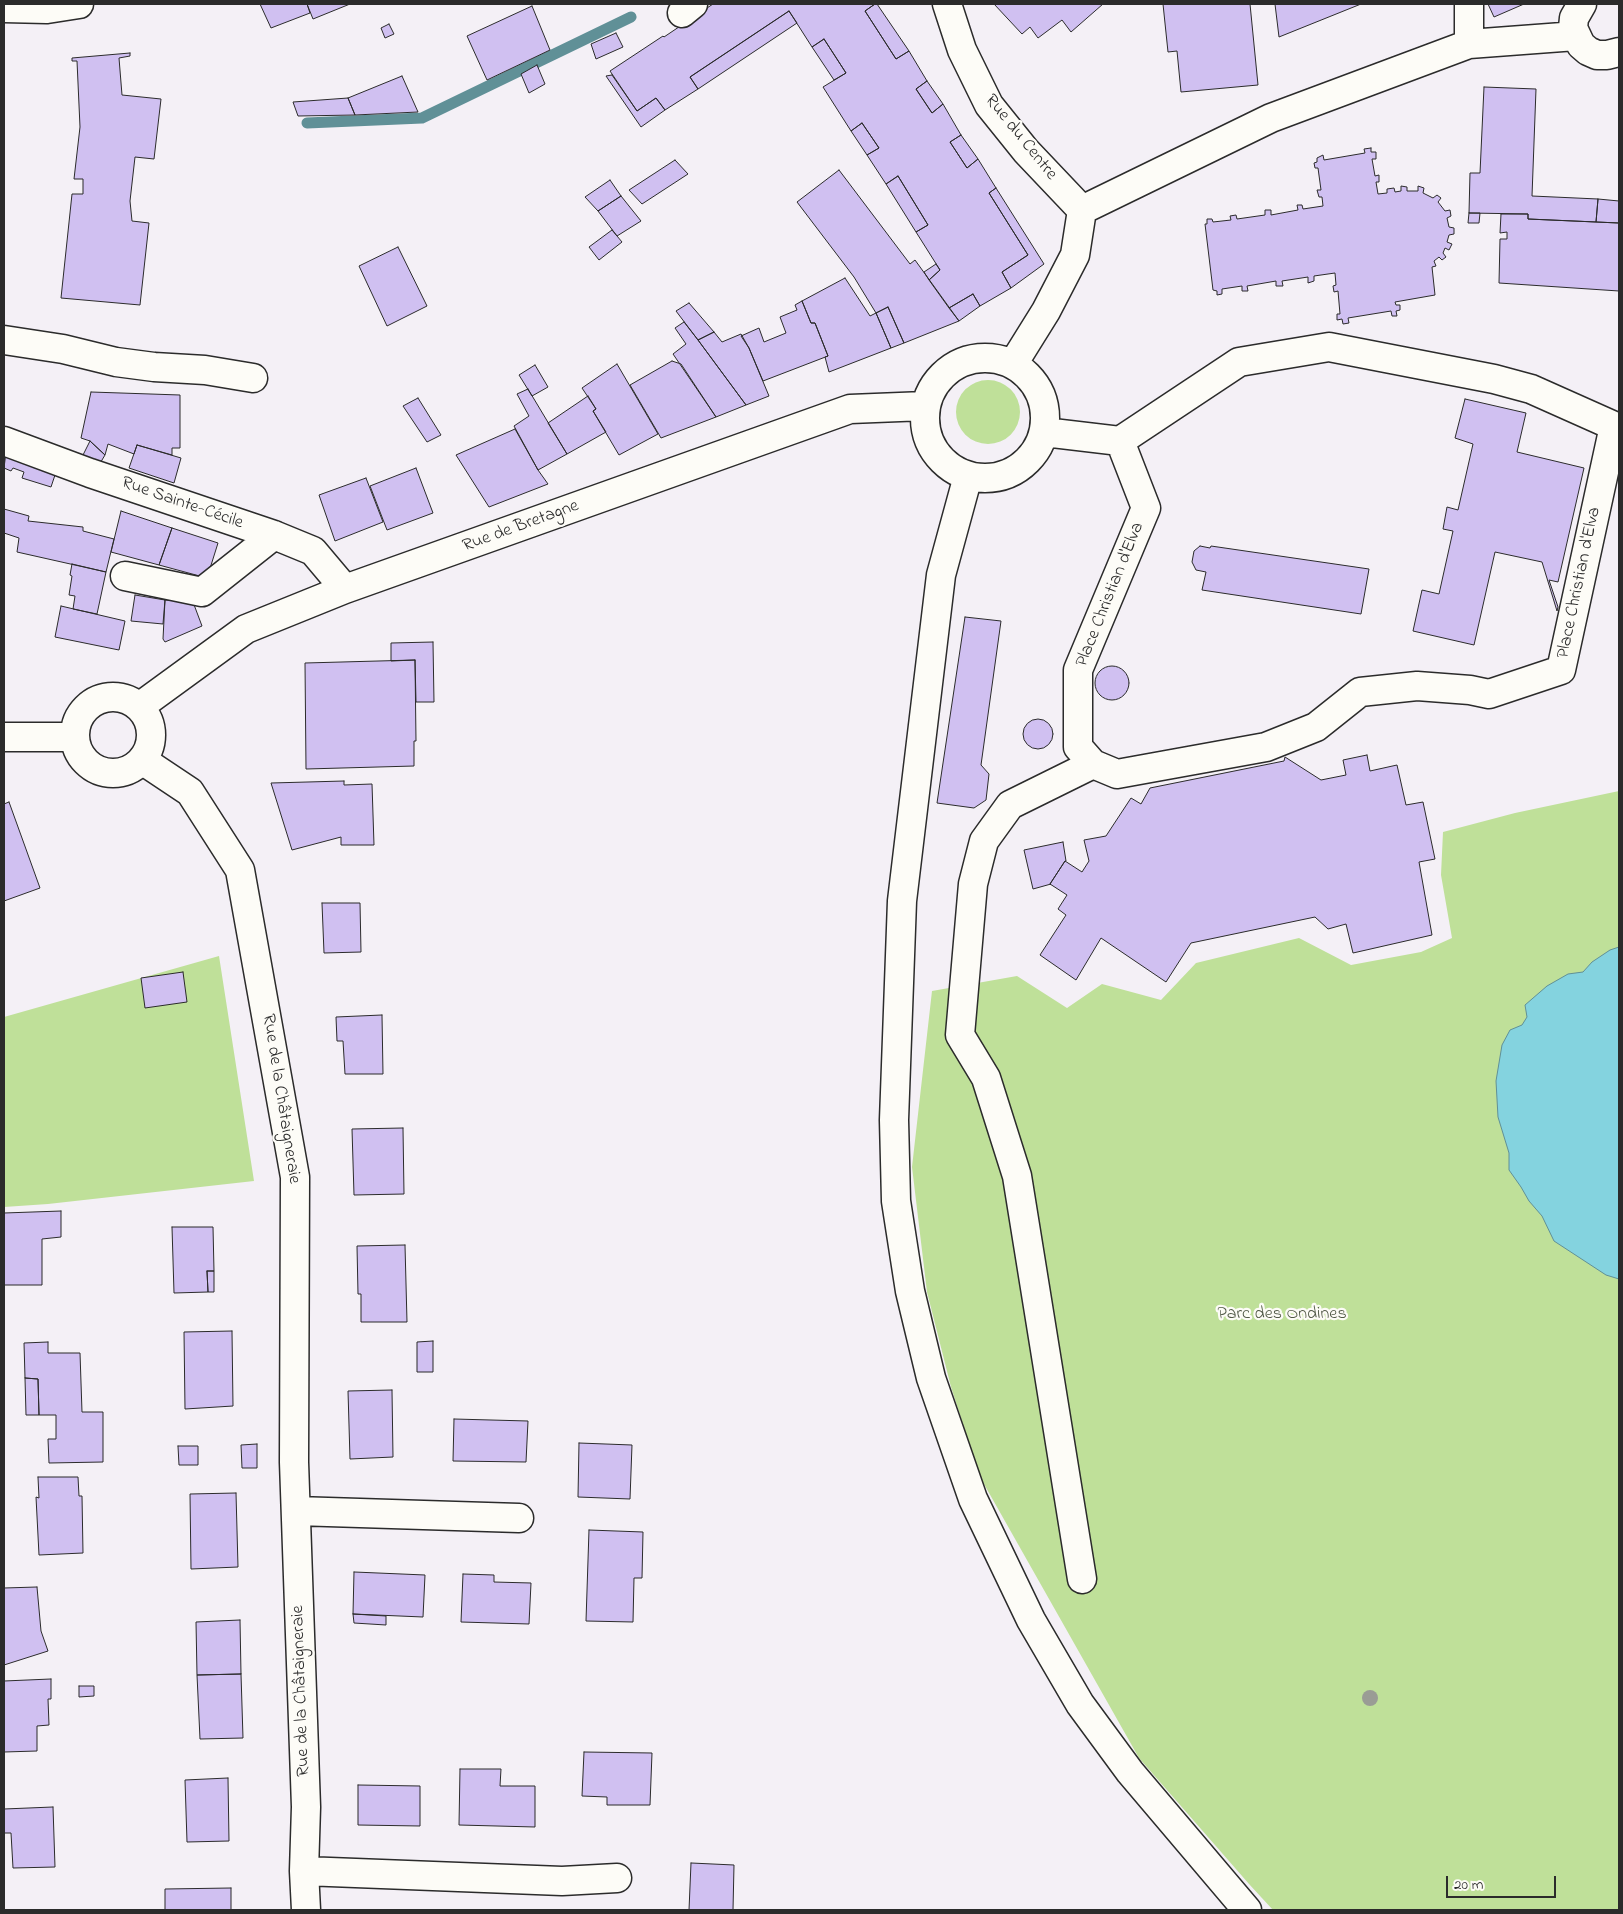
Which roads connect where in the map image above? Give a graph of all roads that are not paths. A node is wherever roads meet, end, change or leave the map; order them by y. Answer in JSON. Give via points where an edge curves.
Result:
{"nodes":[{"id":1,"x":79,"y":4,"type":"edge"},
{"id":2,"x":947,"y":4,"type":"edge"},
{"id":3,"x":1469,"y":4,"type":"edge"},
{"id":4,"x":1582,"y":4,"type":"edge"},
{"id":5,"x":4,"y":8,"type":"edge"},
{"id":6,"x":1576,"y":36,"type":"junction"},
{"id":7,"x":1469,"y":44,"type":"junction"},
{"id":8,"x":1619,"y":52,"type":"edge"},
{"id":9,"x":1082,"y":210,"type":"junction"},
{"id":10,"x":4,"y":340,"type":"edge"},
{"id":11,"x":1013,"y":364,"type":"junction"},
{"id":12,"x":253,"y":378,"type":"dead end"},
{"id":13,"x":925,"y":406,"type":"junction"},
{"id":14,"x":1044,"y":432,"type":"junction"},
{"id":15,"x":1120,"y":441,"type":"junction"},
{"id":16,"x":4,"y":442,"type":"edge"},
{"id":17,"x":968,"y":476,"type":"junction"},
{"id":18,"x":274,"y":535,"type":"junction"},
{"id":19,"x":125,"y":576,"type":"dead end"},
{"id":20,"x":345,"y":589,"type":"junction"},
{"id":21,"x":139,"y":707,"type":"junction"},
{"id":22,"x":4,"y":737,"type":"edge"},
{"id":23,"x":74,"y":737,"type":"junction"},
{"id":24,"x":142,"y":760,"type":"junction"},
{"id":25,"x":1093,"y":764,"type":"junction"},
{"id":26,"x":296,"y":1512,"type":"junction"},
{"id":27,"x":519,"y":1518,"type":"dead end"},
{"id":28,"x":1082,"y":1579,"type":"dead end"},
{"id":29,"x":304,"y":1871,"type":"junction"},
{"id":30,"x":616,"y":1878,"type":"dead end"},
{"id":31,"x":306,"y":1910,"type":"edge"},
{"id":32,"x":1247,"y":1910,"type":"edge"}],
"edges":[{"from":1,"to":5,"type":"street","via":[[47,9]]},
{"from":2,"to":9,"type":"street","name":"Rue du Centre","via":[[962,50],[989,105],[1026,151]]},
{"from":3,"to":7,"type":"street"},
{"from":4,"to":6,"type":"street","via":[[1574,18]]},
{"from":6,"to":7,"type":"street"},
{"from":6,"to":8,"type":"street","via":[[1588,51],[1607,55]]},
{"from":7,"to":9,"type":"street","via":[[1270,118]]},
{"from":9,"to":11,"type":"street","via":[[1075,255]]},
{"from":10,"to":12,"type":"street","via":[[63,349],[116,362]]},
{"from":11,"to":13,"type":"street","via":[[996,358],[977,358],[959,363],[943,373]]},
{"from":11,"to":14,"type":"street","via":[[1029,376],[1040,393],[1045,412]]},
{"from":13,"to":17,"type":"street","via":[[924,423],[938,456],[951,468]]},
{"from":13,"to":20,"type":"street","name":"Rue de Bretagne","via":[[850,409]]},
{"from":14,"to":15,"type":"street"},
{"from":14,"to":17,"type":"street","via":[[1036,450],[1023,464],[1006,474],[987,478]]},
{"from":15,"to":25,"type":"street","name":"Place Christian d'Elva","via":[[1146,508],[1078,670],[1078,747]]},
{"from":15,"to":25,"type":"street","name":"Place Christian d'Elva","via":[[1239,362],[1329,347],[1494,379],[1530,389],[1614,426],[1561,670],[1489,694],[1417,686],[1360,692],[1316,727],[1266,747],[1117,774]]},
{"from":16,"to":18,"type":"street","name":"Rue Sainte-Cécile"},
{"from":17,"to":32,"type":"street","via":[[941,575],[902,901],[894,1147],[896,1201],[910,1291],[931,1378],[974,1499],[1031,1620],[1080,1704],[1130,1772]]},
{"from":18,"to":19,"type":"street","via":[[202,592]]},
{"from":18,"to":20,"type":"street","name":"Rue Sainte-Cécile","via":[[313,551]]},
{"from":20,"to":21,"type":"street","name":"Rue de Bretagne","via":[[246,629]]},
{"from":21,"to":23,"type":"street","via":[[128,699],[115,696],[90,703],[81,712]]},
{"from":21,"to":24,"type":"street","via":[[146,716],[151,738]]},
{"from":22,"to":23,"type":"street"},
{"from":23,"to":24,"type":"street","via":[[77,750],[94,769],[120,772]]},
{"from":24,"to":26,"type":"street","name":"Rue de la Châtaigneraie","via":[[190,792],[240,870],[295,1177]]},
{"from":25,"to":28,"type":"street","via":[[1010,805],[984,841],[973,884],[960,1034],[986,1078],[1017,1176]]},
{"from":26,"to":27,"type":"street"},
{"from":26,"to":29,"type":"street","name":"Rue de la Châtaigneraie","via":[[306,1807]]},
{"from":29,"to":30,"type":"street","via":[[562,1881]]},
{"from":29,"to":31,"type":"street","name":"Rue de la Châtaigneraie"}]}
